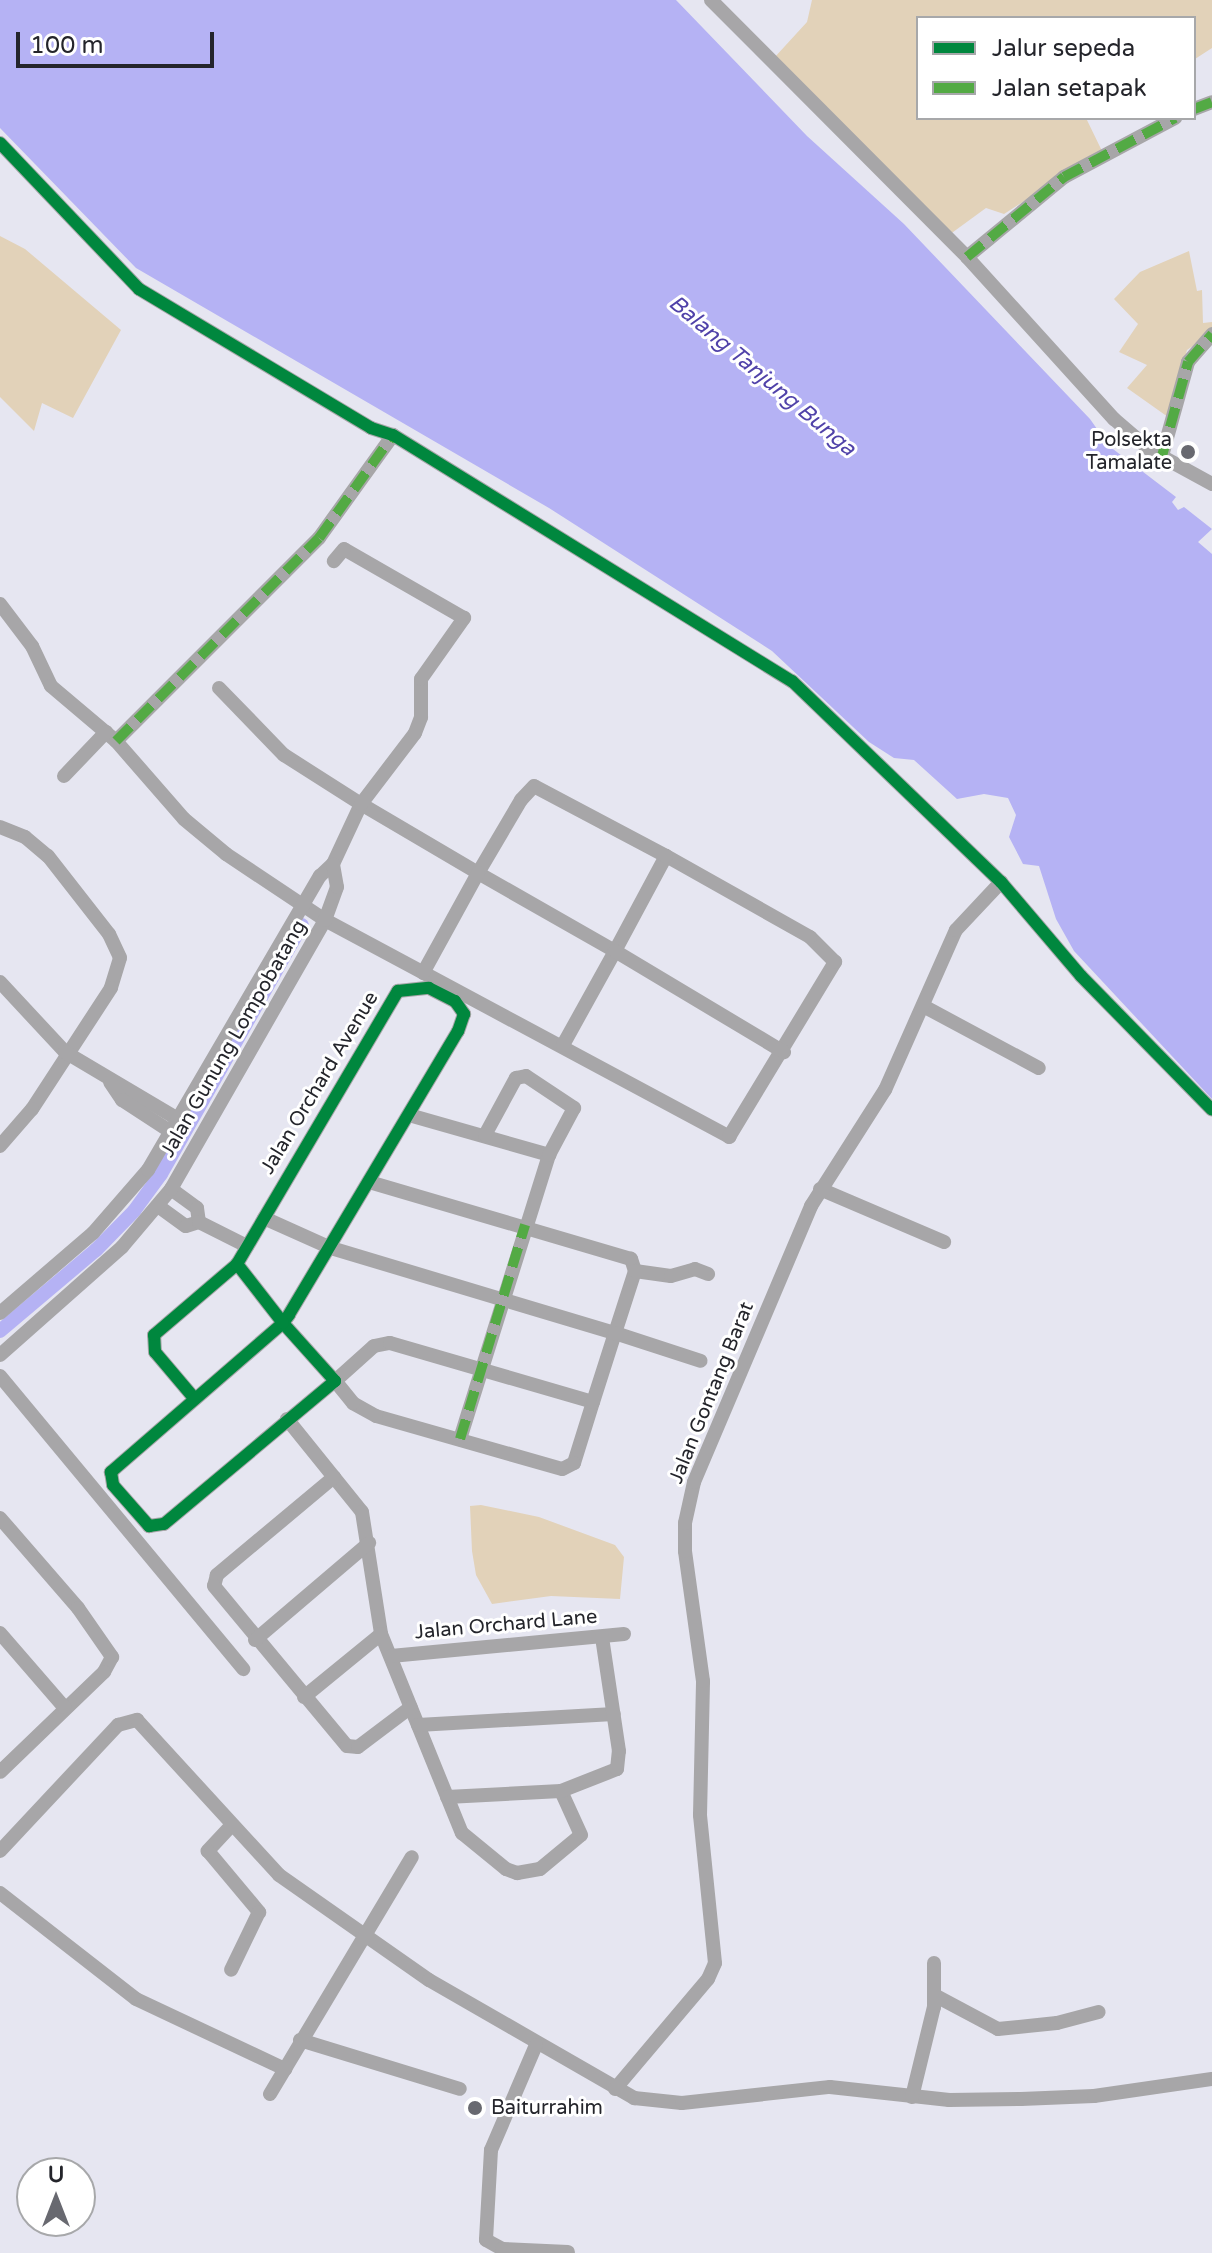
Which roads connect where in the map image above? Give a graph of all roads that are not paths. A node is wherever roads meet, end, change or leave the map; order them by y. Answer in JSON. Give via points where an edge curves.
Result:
{"nodes":[{"id":1,"x":711,"y":0,"type":"edge"},
{"id":2,"x":1171,"y":120,"type":"edge"},
{"id":3,"x":0,"y":143,"type":"edge"},
{"id":4,"x":967,"y":257,"type":"junction"},
{"id":5,"x":1212,"y":334,"type":"edge"},
{"id":6,"x":393,"y":435,"type":"junction"},
{"id":7,"x":1162,"y":456,"type":"junction"},
{"id":8,"x":1212,"y":484,"type":"edge"},
{"id":9,"x":334,"y":561,"type":"dead end"},
{"id":10,"x":0,"y":604,"type":"edge"},
{"id":11,"x":219,"y":688,"type":"dead end"},
{"id":12,"x":111,"y":736,"type":"junction"},
{"id":13,"x":64,"y":776,"type":"dead end"},
{"id":14,"x":361,"y":804,"type":"junction"},
{"id":15,"x":0,"y":827,"type":"edge"},
{"id":16,"x":666,"y":856,"type":"junction"},
{"id":17,"x":333,"y":864,"type":"junction"},
{"id":18,"x":478,"y":873,"type":"junction"},
{"id":19,"x":1001,"y":882,"type":"junction"},
{"id":20,"x":305,"y":905,"type":"junction"},
{"id":21,"x":325,"y":920,"type":"junction"},
{"id":22,"x":615,"y":951,"type":"junction"},
{"id":23,"x":423,"y":973,"type":"junction"},
{"id":24,"x":0,"y":982,"type":"edge"},
{"id":25,"x":925,"y":1007,"type":"junction"},
{"id":26,"x":563,"y":1045,"type":"junction"},
{"id":27,"x":65,"y":1052,"type":"junction"},
{"id":28,"x":784,"y":1052,"type":"junction"},
{"id":29,"x":1039,"y":1068,"type":"dead end"},
{"id":30,"x":1212,"y":1110,"type":"edge"},
{"id":31,"x":409,"y":1115,"type":"junction"},
{"id":32,"x":175,"y":1125,"type":"junction"},
{"id":33,"x":485,"y":1135,"type":"junction"},
{"id":34,"x":0,"y":1146,"type":"edge"},
{"id":35,"x":549,"y":1155,"type":"junction"},
{"id":36,"x":370,"y":1182,"type":"junction"},
{"id":37,"x":171,"y":1189,"type":"junction"},
{"id":38,"x":820,"y":1189,"type":"junction"},
{"id":39,"x":158,"y":1206,"type":"junction"},
{"id":40,"x":264,"y":1218,"type":"junction"},
{"id":41,"x":199,"y":1222,"type":"junction"},
{"id":42,"x":525,"y":1225,"type":"junction"},
{"id":43,"x":944,"y":1242,"type":"dead end"},
{"id":44,"x":247,"y":1246,"type":"junction"},
{"id":45,"x":331,"y":1248,"type":"junction"},
{"id":46,"x":237,"y":1264,"type":"junction"},
{"id":47,"x":635,"y":1271,"type":"junction"},
{"id":48,"x":708,"y":1274,"type":"dead end"},
{"id":49,"x":505,"y":1298,"type":"junction"},
{"id":50,"x":0,"y":1313,"type":"edge"},
{"id":51,"x":283,"y":1323,"type":"junction"},
{"id":52,"x":615,"y":1333,"type":"junction"},
{"id":53,"x":0,"y":1355,"type":"edge"},
{"id":54,"x":701,"y":1361,"type":"dead end"},
{"id":55,"x":482,"y":1368,"type":"junction"},
{"id":56,"x":0,"y":1376,"type":"edge"},
{"id":57,"x":335,"y":1381,"type":"junction"},
{"id":58,"x":194,"y":1398,"type":"junction"},
{"id":59,"x":593,"y":1402,"type":"junction"},
{"id":60,"x":287,"y":1419,"type":"junction"},
{"id":61,"x":460,"y":1439,"type":"junction"},
{"id":62,"x":334,"y":1477,"type":"junction"},
{"id":63,"x":0,"y":1518,"type":"edge"},
{"id":64,"x":369,"y":1543,"type":"junction"},
{"id":65,"x":0,"y":1633,"type":"edge"},
{"id":66,"x":381,"y":1634,"type":"junction"},
{"id":67,"x":624,"y":1634,"type":"dead end"},
{"id":68,"x":602,"y":1637,"type":"junction"},
{"id":69,"x":255,"y":1640,"type":"junction"},
{"id":70,"x":391,"y":1656,"type":"junction"},
{"id":71,"x":243,"y":1669,"type":"dead end"},
{"id":72,"x":304,"y":1697,"type":"junction"},
{"id":73,"x":64,"y":1707,"type":"junction"},
{"id":74,"x":411,"y":1707,"type":"junction"},
{"id":75,"x":614,"y":1714,"type":"junction"},
{"id":76,"x":418,"y":1725,"type":"junction"},
{"id":77,"x":0,"y":1772,"type":"edge"},
{"id":78,"x":561,"y":1791,"type":"junction"},
{"id":79,"x":447,"y":1797,"type":"junction"},
{"id":80,"x":230,"y":1827,"type":"junction"},
{"id":81,"x":0,"y":1851,"type":"edge"},
{"id":82,"x":412,"y":1857,"type":"dead end"},
{"id":83,"x":0,"y":1893,"type":"edge"},
{"id":84,"x":367,"y":1936,"type":"junction"},
{"id":85,"x":934,"y":1963,"type":"dead end"},
{"id":86,"x":231,"y":1970,"type":"dead end"},
{"id":87,"x":936,"y":1996,"type":"junction"},
{"id":88,"x":1099,"y":2012,"type":"dead end"},
{"id":89,"x":300,"y":2040,"type":"junction"},
{"id":90,"x":536,"y":2045,"type":"junction"},
{"id":91,"x":285,"y":2069,"type":"junction"},
{"id":92,"x":1212,"y":2079,"type":"edge"},
{"id":93,"x":460,"y":2089,"type":"dead end"},
{"id":94,"x":615,"y":2089,"type":"junction"},
{"id":95,"x":270,"y":2094,"type":"dead end"},
{"id":96,"x":912,"y":2097,"type":"junction"},
{"id":97,"x":568,"y":2252,"type":"edge"}],
"edges":[{"from":1,"to":4,"type":"street"},
{"from":2,"to":4,"type":"street","via":[[1064,177]]},
{"from":3,"to":6,"type":"street","via":[[139,289],[371,428]]},
{"from":4,"to":7,"type":"street","via":[[1114,419]]},
{"from":5,"to":7,"type":"street","via":[[1188,362]]},
{"from":6,"to":12,"type":"street","via":[[319,538]]},
{"from":6,"to":19,"type":"street","via":[[777,669]]},
{"from":7,"to":8,"type":"street"},
{"from":9,"to":14,"type":"street","via":[[344,549],[464,618],[421,679],[421,717],[415,733]]},
{"from":10,"to":12,"type":"street","via":[[32,646],[42,676]]},
{"from":11,"to":14,"type":"street","via":[[284,755]]},
{"from":12,"to":13,"type":"street"},
{"from":12,"to":20,"type":"street","via":[[197,831]]},
{"from":14,"to":17,"type":"street"},
{"from":14,"to":18,"type":"street"},
{"from":15,"to":27,"type":"street","via":[[34,843],[109,934],[120,958],[111,988]]},
{"from":16,"to":18,"type":"street","via":[[538,785],[521,800]]},
{"from":16,"to":22,"type":"street"},
{"from":16,"to":28,"type":"street","via":[[810,937],[833,957],[834,968]]},
{"from":17,"to":20,"type":"street"},
{"from":17,"to":21,"type":"street","via":[[337,887]]},
{"from":18,"to":22,"type":"street"},
{"from":18,"to":23,"type":"street"},
{"from":19,"to":25,"type":"street","name":"Jalan Gontang Barat","via":[[956,930]]},
{"from":19,"to":30,"type":"street","via":[[1081,976]]},
{"from":20,"to":21,"type":"street","name":"Jalan Gunung Lompobatang"},
{"from":20,"to":32,"type":"street","name":"Jalan Gunung Lompobatang"},
{"from":21,"to":23,"type":"street"},
{"from":21,"to":37,"type":"street","name":"Jalan Gunung Lompobatang"},
{"from":22,"to":26,"type":"street"},
{"from":22,"to":28,"type":"street"},
{"from":23,"to":26,"type":"street"},
{"from":24,"to":27,"type":"street"},
{"from":25,"to":29,"type":"street"},
{"from":25,"to":38,"type":"street","name":"Jalan Gontang Barat","via":[[885,1090]]},
{"from":26,"to":28,"type":"street","via":[[725,1137],[734,1133]]},
{"from":27,"to":32,"type":"street","via":[[110,1082],[122,1100]]},
{"from":27,"to":34,"type":"street","via":[[32,1109]]},
{"from":31,"to":33,"type":"street"},
{"from":31,"to":36,"type":"street","name":"Jalan Orchard Avenue"},
{"from":31,"to":40,"type":"street","name":"Jalan Orchard Avenue","via":[[464,1014],[447,996],[419,986],[398,991],[384,1011]]},
{"from":32,"to":50,"type":"street","name":"Jalan Gunung Lompobatang","via":[[121,1204],[60,1265]]},
{"from":33,"to":35,"type":"street"},
{"from":33,"to":35,"type":"street","via":[[516,1078],[526,1076],[574,1108]]},
{"from":35,"to":42,"type":"street"},
{"from":36,"to":42,"type":"street"},
{"from":36,"to":45,"type":"street","name":"Jalan Orchard Avenue"},
{"from":37,"to":39,"type":"street","name":"Jalan Gunung Lompobatang"},
{"from":37,"to":41,"type":"street","via":[[197,1208]]},
{"from":38,"to":43,"type":"street"},
{"from":38,"to":94,"type":"street","name":"Jalan Gontang Barat","via":[[694,1482],[685,1523],[703,1681],[700,1815],[715,1963],[708,1979]]},
{"from":39,"to":41,"type":"street","via":[[186,1226]]},
{"from":39,"to":53,"type":"street","name":"Jalan Gunung Lompobatang","via":[[122,1247]]},
{"from":40,"to":44,"type":"street","name":"Jalan Orchard Avenue"},
{"from":40,"to":45,"type":"street"},
{"from":41,"to":44,"type":"street"},
{"from":42,"to":47,"type":"street","via":[[631,1259]]},
{"from":42,"to":49,"type":"street"},
{"from":44,"to":46,"type":"street","name":"Jalan Orchard Avenue"},
{"from":45,"to":49,"type":"street"},
{"from":45,"to":51,"type":"street","name":"Jalan Orchard Avenue"},
{"from":46,"to":51,"type":"street"},
{"from":46,"to":58,"type":"street","via":[[154,1335],[155,1352]]},
{"from":47,"to":48,"type":"street","via":[[671,1276],[695,1269]]},
{"from":47,"to":52,"type":"street"},
{"from":49,"to":52,"type":"street"},
{"from":49,"to":55,"type":"street"},
{"from":51,"to":57,"type":"street"},
{"from":51,"to":58,"type":"street","name":"Jalan Orchard Avenue"},
{"from":52,"to":54,"type":"street"},
{"from":52,"to":59,"type":"street"},
{"from":55,"to":57,"type":"street","via":[[382,1344]]},
{"from":55,"to":59,"type":"street"},
{"from":55,"to":61,"type":"street"},
{"from":56,"to":71,"type":"street"},
{"from":57,"to":60,"type":"street"},
{"from":57,"to":61,"type":"street","via":[[364,1411]]},
{"from":58,"to":60,"type":"street","name":"Jalan Orchard Avenue","via":[[111,1472],[113,1485],[149,1526],[164,1524]]},
{"from":59,"to":61,"type":"street","via":[[577,1456],[567,1469]]},
{"from":60,"to":62,"type":"street"},
{"from":62,"to":64,"type":"street","via":[[362,1512]]},
{"from":62,"to":69,"type":"street","via":[[214,1580],[217,1593]]},
{"from":63,"to":73,"type":"street","via":[[108,1645],[112,1657],[104,1672]]},
{"from":64,"to":66,"type":"street"},
{"from":64,"to":69,"type":"street"},
{"from":65,"to":73,"type":"street"},
{"from":66,"to":70,"type":"street"},
{"from":66,"to":72,"type":"street"},
{"from":67,"to":68,"type":"street","name":"Jalan Orchard Lane"},
{"from":68,"to":70,"type":"street","name":"Jalan Orchard Lane"},
{"from":68,"to":75,"type":"street"},
{"from":69,"to":72,"type":"street"},
{"from":70,"to":74,"type":"street"},
{"from":72,"to":74,"type":"street","via":[[352,1748]]},
{"from":73,"to":77,"type":"street"},
{"from":74,"to":76,"type":"street"},
{"from":75,"to":76,"type":"street"},
{"from":75,"to":78,"type":"street","via":[[617,1769]]},
{"from":76,"to":79,"type":"street"},
{"from":78,"to":79,"type":"street"},
{"from":78,"to":79,"type":"street","via":[[581,1835],[540,1869],[517,1873],[469,1840]]},
{"from":80,"to":81,"type":"street","via":[[154,1734],[132,1719],[118,1725]]},
{"from":80,"to":84,"type":"street","via":[[279,1875]]},
{"from":80,"to":86,"type":"street","via":[[208,1851],[259,1912]]},
{"from":82,"to":84,"type":"street"},
{"from":83,"to":91,"type":"street","via":[[136,1999]]},
{"from":84,"to":89,"type":"street"},
{"from":84,"to":90,"type":"street"},
{"from":85,"to":87,"type":"street"},
{"from":87,"to":88,"type":"street","via":[[998,2029]]},
{"from":87,"to":96,"type":"street"},
{"from":89,"to":91,"type":"street"},
{"from":89,"to":93,"type":"street"},
{"from":90,"to":94,"type":"street"},
{"from":90,"to":97,"type":"street","via":[[491,2150],[486,2240],[502,2249]]},
{"from":91,"to":95,"type":"street"},
{"from":92,"to":96,"type":"street","via":[[1094,2096]]},
{"from":94,"to":96,"type":"street","via":[[663,2104],[802,2087]]}]}
